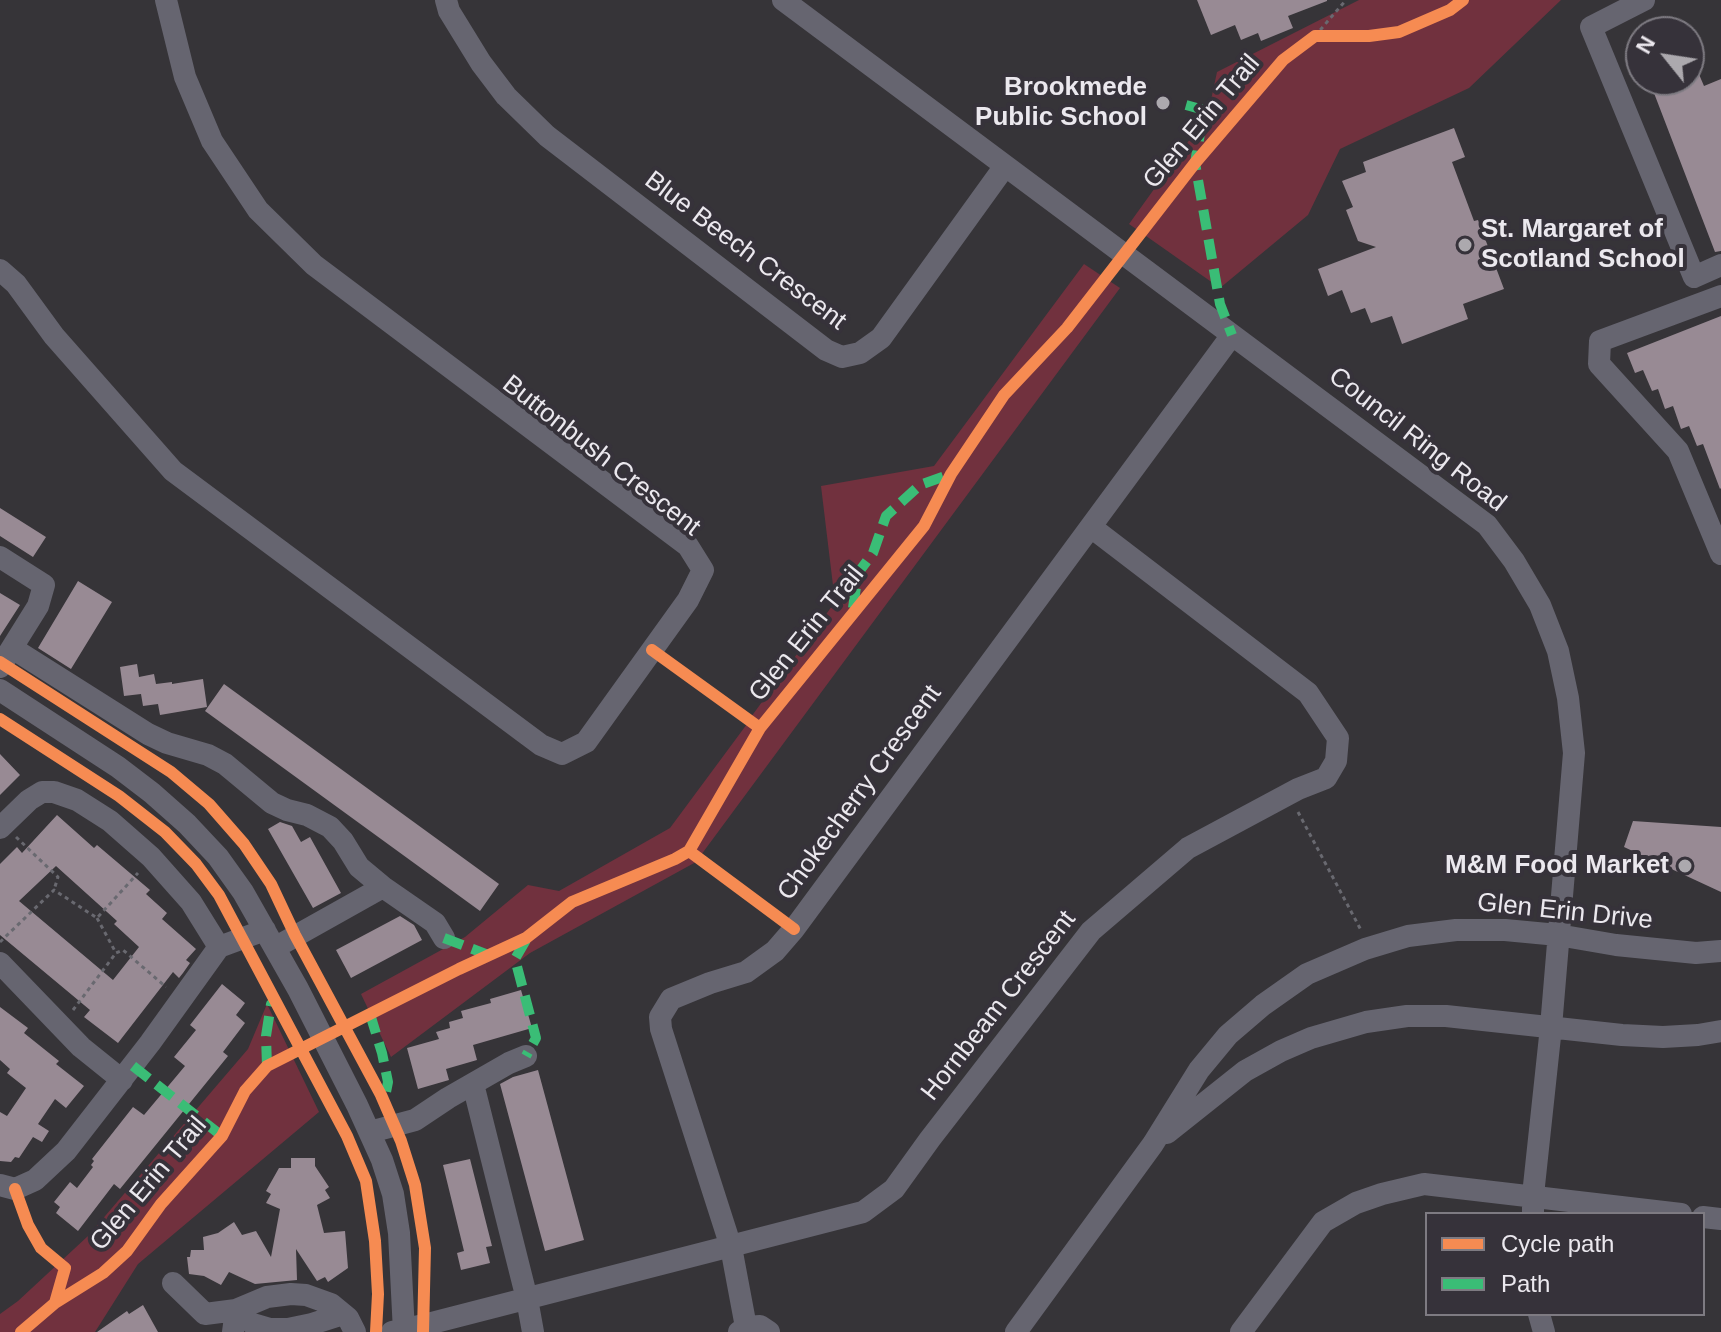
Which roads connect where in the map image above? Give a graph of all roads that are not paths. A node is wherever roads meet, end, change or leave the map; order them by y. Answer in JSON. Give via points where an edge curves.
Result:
{"nodes":[{"id":1,"x":166,"y":0,"type":"edge"},
{"id":2,"x":446,"y":0,"type":"edge"},
{"id":3,"x":783,"y":0,"type":"edge"},
{"id":4,"x":1644,"y":0,"type":"edge"},
{"id":5,"x":1005,"y":166,"type":"junction"},
{"id":6,"x":1721,"y":265,"type":"edge"},
{"id":7,"x":0,"y":270,"type":"edge"},
{"id":8,"x":1721,"y":296,"type":"edge"},
{"id":9,"x":1232,"y":335,"type":"junction"},
{"id":10,"x":1091,"y":527,"type":"junction"},
{"id":11,"x":1721,"y":554,"type":"edge"},
{"id":12,"x":0,"y":557,"type":"edge"},
{"id":13,"x":12,"y":648,"type":"junction"},
{"id":14,"x":0,"y":667,"type":"edge"},
{"id":15,"x":0,"y":690,"type":"edge"},
{"id":16,"x":2,"y":826,"type":"edge"},
{"id":17,"x":383,"y":887,"type":"junction"},
{"id":18,"x":1558,"y":935,"type":"junction"},
{"id":19,"x":270,"y":938,"type":"junction"},
{"id":20,"x":444,"y":938,"type":"dead end"},
{"id":21,"x":219,"y":947,"type":"junction"},
{"id":22,"x":1721,"y":951,"type":"edge"},
{"id":23,"x":0,"y":963,"type":"edge"},
{"id":24,"x":1551,"y":1027,"type":"junction"},
{"id":25,"x":1721,"y":1031,"type":"edge"},
{"id":26,"x":526,"y":1056,"type":"dead end"},
{"id":27,"x":122,"y":1080,"type":"junction"},
{"id":28,"x":473,"y":1084,"type":"junction"},
{"id":29,"x":370,"y":1132,"type":"junction"},
{"id":30,"x":1153,"y":1144,"type":"junction"},
{"id":31,"x":0,"y":1185,"type":"edge"},
{"id":32,"x":1533,"y":1205,"type":"edge"},
{"id":33,"x":1648,"y":1212,"type":"edge"},
{"id":34,"x":731,"y":1247,"type":"junction"},
{"id":35,"x":173,"y":1283,"type":"dead end"},
{"id":36,"x":527,"y":1299,"type":"junction"},
{"id":37,"x":241,"y":1322,"type":"edge"},
{"id":38,"x":349,"y":1323,"type":"edge"},
{"id":39,"x":742,"y":1330,"type":"edge"},
{"id":40,"x":400,"y":1331,"type":"edge"},
{"id":41,"x":533,"y":1332,"type":"edge"},
{"id":42,"x":769,"y":1332,"type":"edge"},
{"id":43,"x":1016,"y":1332,"type":"edge"},
{"id":44,"x":1241,"y":1332,"type":"edge"}],
"edges":[{"from":1,"to":7,"type":"street","name":"Buttonbush Crescent","via":[[185,77],[212,141],[258,210],[314,265],[688,546],[703,570],[688,600],[586,742],[562,754],[541,745],[173,471]]},
{"from":2,"to":5,"type":"street","name":"Blue Beech Crescent","via":[[481,63],[547,136],[842,357],[860,353],[881,338]]},
{"from":3,"to":5,"type":"street","name":"Council Ring Road"},
{"from":4,"to":6,"type":"street","via":[[1591,27],[1694,277]]},
{"from":5,"to":9,"type":"street","name":"Council Ring Road"},
{"from":8,"to":11,"type":"street","via":[[1600,341],[1599,364],[1678,451]]},
{"from":9,"to":10,"type":"street","name":"Chokecherry Crescent"},
{"from":9,"to":18,"type":"street","name":"Council Ring Road","via":[[1487,525],[1540,605],[1558,651],[1574,753]]},
{"from":10,"to":34,"type":"street","name":"Chokecherry Crescent","via":[[775,951],[746,972],[671,999],[660,1017]]},
{"from":10,"to":34,"type":"street","name":"Hornbeam Crescent","via":[[1308,693],[1338,738],[1336,761],[1326,778],[1188,848],[1091,931],[894,1189],[863,1212]]},
{"from":12,"to":13,"type":"street","via":[[44,585],[38,606]]},
{"from":13,"to":14,"type":"street"},
{"from":13,"to":17,"type":"street","via":[[148,734],[208,755],[272,803],[330,827],[359,867]]},
{"from":15,"to":19,"type":"street","via":[[118,767],[187,824],[226,868]]},
{"from":16,"to":21,"type":"street","via":[[42,792],[77,800],[151,857],[191,902]]},
{"from":17,"to":19,"type":"street"},
{"from":17,"to":20,"type":"street","via":[[435,923]]},
{"from":18,"to":22,"type":"street","name":"Glen Erin Drive","via":[[1696,953]]},
{"from":18,"to":24,"type":"street","name":"Council Ring Road"},
{"from":18,"to":30,"type":"street","name":"Glen Erin Drive","via":[[1456,930],[1408,936],[1307,974],[1228,1035],[1199,1070]]},
{"from":19,"to":21,"type":"street"},
{"from":19,"to":29,"type":"street"},
{"from":21,"to":27,"type":"street"},
{"from":23,"to":27,"type":"street","via":[[81,1047]]},
{"from":24,"to":25,"type":"street","name":"Glen Erin Drive","via":[[1663,1037]]},
{"from":24,"to":30,"type":"street","name":"Glen Erin Drive","via":[[1407,1016],[1311,1038],[1245,1071]]},
{"from":24,"to":32,"type":"street","name":"Council Ring Road"},
{"from":26,"to":28,"type":"street"},
{"from":27,"to":31,"type":"street","via":[[66,1151],[35,1180],[15,1189]]},
{"from":28,"to":29,"type":"street","via":[[415,1120]]},
{"from":28,"to":36,"type":"street"},
{"from":29,"to":40,"type":"street","via":[[393,1194],[399,1233]]},
{"from":30,"to":43,"type":"street","name":"Glen Erin Drive"},
{"from":32,"to":33,"type":"street"},
{"from":32,"to":44,"type":"street","via":[[1424,1184],[1356,1203],[1323,1222]]},
{"from":34,"to":36,"type":"street","name":"Hornbeam Crescent"},
{"from":34,"to":39,"type":"street","name":"Chokecherry Crescent"},
{"from":35,"to":37,"type":"street","via":[[205,1314]]},
{"from":36,"to":40,"type":"street","name":"Hornbeam Crescent"},
{"from":36,"to":41,"type":"street"},
{"from":37,"to":38,"type":"street","via":[[270,1329]]},
{"from":37,"to":38,"type":"street","via":[[267,1297],[291,1294],[331,1304]]},
{"from":39,"to":42,"type":"street","name":"Chokecherry Crescent","via":[[760,1326]]}]}
